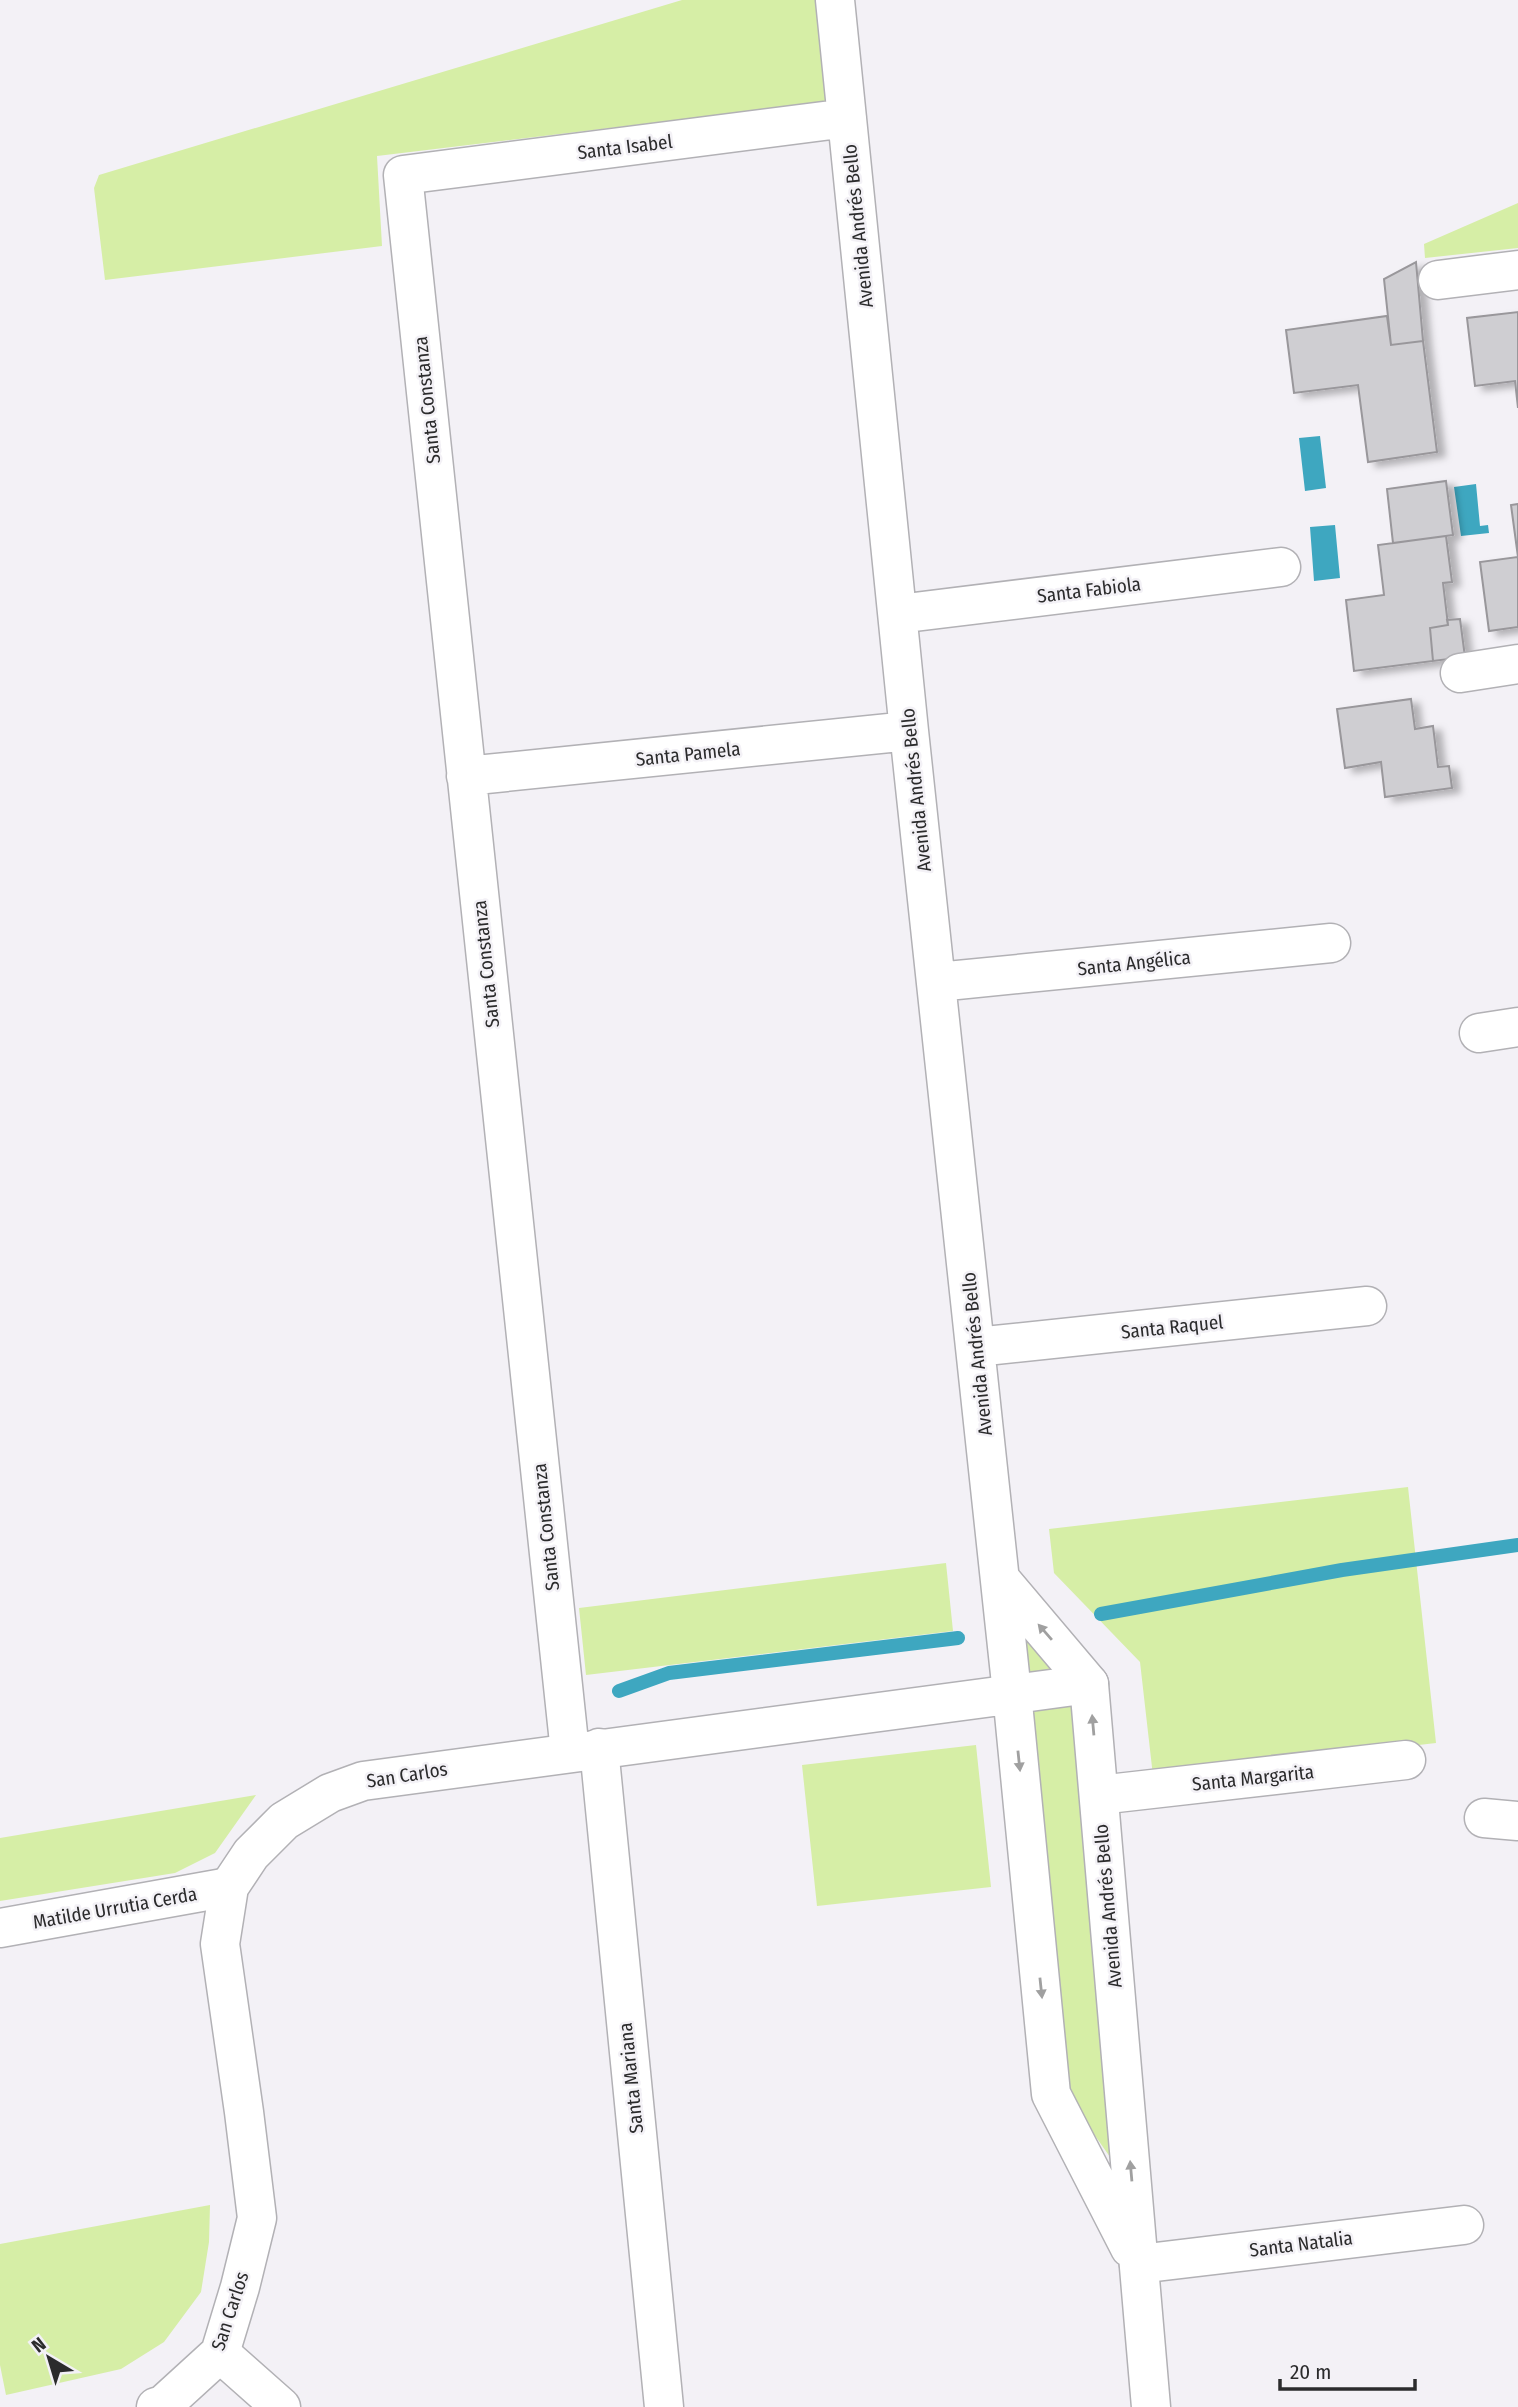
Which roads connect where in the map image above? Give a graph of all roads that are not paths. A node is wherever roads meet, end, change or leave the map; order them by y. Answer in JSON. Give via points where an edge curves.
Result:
{"nodes":[{"id":1,"x":835,"y":0,"type":"edge"},
{"id":2,"x":847,"y":118,"type":"junction"},
{"id":3,"x":403,"y":175,"type":"joint"},
{"id":4,"x":1518,"y":270,"type":"edge"},
{"id":5,"x":1438,"y":280,"type":"dead end"},
{"id":6,"x":1281,"y":567,"type":"dead end"},
{"id":7,"x":898,"y":614,"type":"junction"},
{"id":8,"x":1518,"y":664,"type":"edge"},
{"id":9,"x":1461,"y":673,"type":"dead end"},
{"id":10,"x":909,"y":731,"type":"junction"},
{"id":11,"x":467,"y":776,"type":"junction"},
{"id":12,"x":1331,"y":943,"type":"dead end"},
{"id":13,"x":937,"y":982,"type":"junction"},
{"id":14,"x":1518,"y":1027,"type":"edge"},
{"id":15,"x":1479,"y":1033,"type":"dead end"},
{"id":16,"x":1367,"y":1306,"type":"dead end"},
{"id":17,"x":976,"y":1348,"type":"junction"},
{"id":18,"x":1001,"y":1580,"type":"junction"},
{"id":19,"x":1089,"y":1684,"type":"junction"},
{"id":20,"x":1012,"y":1693,"type":"junction"},
{"id":21,"x":584,"y":1750,"type":"junction"},
{"id":22,"x":1406,"y":1760,"type":"dead end"},
{"id":23,"x":1099,"y":1795,"type":"junction"},
{"id":24,"x":229,"y":1887,"type":"junction"},
{"id":25,"x":0,"y":1928,"type":"edge"},
{"id":26,"x":1464,"y":2225,"type":"dead end"},
{"id":27,"x":1139,"y":2264,"type":"junction"},
{"id":28,"x":220,"y":2353,"type":"junction"},
{"id":29,"x":156,"y":2407,"type":"edge"},
{"id":30,"x":281,"y":2407,"type":"edge"},
{"id":31,"x":664,"y":2407,"type":"edge"},
{"id":32,"x":1151,"y":2407,"type":"edge"}],
"edges":[{"from":1,"to":2,"type":"street","name":"Avenida Andrés Bello"},
{"from":2,"to":3,"type":"street","name":"Santa Isabel"},
{"from":2,"to":7,"type":"street","name":"Avenida Andrés Bello"},
{"from":3,"to":11,"type":"street","name":"Santa Constanza"},
{"from":4,"to":5,"type":"street"},
{"from":6,"to":7,"type":"street","name":"Santa Fabiola"},
{"from":7,"to":10,"type":"street","name":"Avenida Andrés Bello"},
{"from":8,"to":9,"type":"street"},
{"from":10,"to":11,"type":"street","name":"Santa Pamela"},
{"from":10,"to":13,"type":"street","name":"Avenida Andrés Bello"},
{"from":11,"to":21,"type":"street","name":"Santa Constanza"},
{"from":12,"to":13,"type":"street","name":"Santa Angélica"},
{"from":13,"to":17,"type":"street","name":"Avenida Andrés Bello"},
{"from":14,"to":15,"type":"street"},
{"from":16,"to":17,"type":"street","name":"Santa Raquel"},
{"from":17,"to":18,"type":"street","name":"Avenida Andrés Bello"},
{"from":19,"to":18,"type":"street","one_way":true},
{"from":18,"to":20,"type":"street","name":"Avenida Andrés Bello"},
{"from":19,"to":20,"type":"street","name":"San Carlos"},
{"from":23,"to":19,"type":"street","name":"Avenida Andrés Bello","one_way":true},
{"from":20,"to":21,"type":"street","name":"San Carlos"},
{"from":20,"to":27,"type":"street","name":"Avenida Andrés Bello","one_way":true,"via":[[1051,2094]]},
{"from":21,"to":24,"type":"street","name":"San Carlos","via":[[363,1781],[330,1793],[284,1821],[251,1853]]},
{"from":21,"to":31,"type":"street","name":"Santa Mariana"},
{"from":22,"to":23,"type":"street","name":"Santa Margarita"},
{"from":27,"to":23,"type":"street","name":"Avenida Andrés Bello","one_way":true},
{"from":24,"to":25,"type":"street","name":"Matilde Urrutia Cerda"},
{"from":24,"to":28,"type":"street","name":"San Carlos","via":[[220,1944],[257,2218]]},
{"from":26,"to":27,"type":"street","name":"Santa Natalia"},
{"from":27,"to":32,"type":"street","name":"Avenida Andrés Bello"},
{"from":28,"to":29,"type":"street","name":"San Carlos"},
{"from":28,"to":30,"type":"street"}]}
